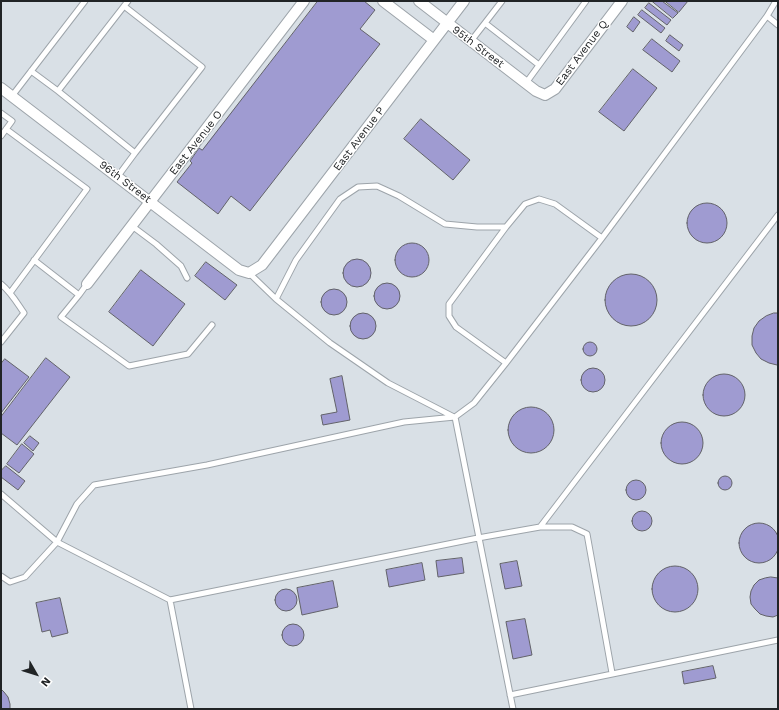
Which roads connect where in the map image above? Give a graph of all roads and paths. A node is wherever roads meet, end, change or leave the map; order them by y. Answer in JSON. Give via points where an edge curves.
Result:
{"nodes":[{"id":1,"x":85,"y":1,"type":"edge"},
{"id":2,"x":128,"y":1,"type":"edge"},
{"id":3,"x":304,"y":1,"type":"edge"},
{"id":4,"x":383,"y":1,"type":"edge"},
{"id":5,"x":418,"y":1,"type":"edge"},
{"id":6,"x":464,"y":1,"type":"edge"},
{"id":7,"x":502,"y":1,"type":"edge"},
{"id":8,"x":586,"y":1,"type":"edge"},
{"id":9,"x":622,"y":1,"type":"edge"},
{"id":10,"x":776,"y":1,"type":"edge"},
{"id":11,"x":124,"y":6,"type":"junction"},
{"id":12,"x":767,"y":16,"type":"junction"},
{"id":13,"x":447,"y":23,"type":"junction"},
{"id":14,"x":485,"y":24,"type":"junction"},
{"id":15,"x":778,"y":25,"type":"edge"},
{"id":16,"x":434,"y":40,"type":"junction"},
{"id":17,"x":471,"y":41,"type":"junction"},
{"id":18,"x":539,"y":65,"type":"junction"},
{"id":19,"x":31,"y":71,"type":"junction"},
{"id":20,"x":526,"y":83,"type":"junction"},
{"id":21,"x":1,"y":88,"type":"edge"},
{"id":22,"x":58,"y":91,"type":"junction"},
{"id":23,"x":537,"y":92,"type":"joint"},
{"id":24,"x":12,"y":96,"type":"junction"},
{"id":25,"x":1,"y":113,"type":"edge"},
{"id":26,"x":6,"y":129,"type":"junction"},
{"id":27,"x":1,"y":136,"type":"edge"},
{"id":28,"x":135,"y":154,"type":"junction"},
{"id":29,"x":118,"y":176,"type":"junction"},
{"id":30,"x":151,"y":202,"type":"junction"},
{"id":31,"x":778,"y":215,"type":"edge"},
{"id":32,"x":132,"y":226,"type":"junction"},
{"id":33,"x":506,"y":226,"type":"junction"},
{"id":34,"x":602,"y":238,"type":"junction"},
{"id":35,"x":34,"y":260,"type":"junction"},
{"id":36,"x":249,"y":273,"type":"junction"},
{"id":37,"x":187,"y":278,"type":"dead end"},
{"id":38,"x":1,"y":284,"type":"edge"},
{"id":39,"x":87,"y":284,"type":"joint"},
{"id":40,"x":10,"y":293,"type":"junction"},
{"id":41,"x":79,"y":295,"type":"junction"},
{"id":42,"x":276,"y":299,"type":"junction"},
{"id":43,"x":212,"y":325,"type":"dead end"},
{"id":44,"x":1,"y":342,"type":"edge"},
{"id":45,"x":506,"y":363,"type":"junction"},
{"id":46,"x":454,"y":417,"type":"junction"},
{"id":47,"x":1,"y":494,"type":"edge"},
{"id":48,"x":540,"y":527,"type":"junction"},
{"id":49,"x":478,"y":538,"type":"junction"},
{"id":50,"x":57,"y":542,"type":"junction"},
{"id":51,"x":1,"y":576,"type":"edge"},
{"id":52,"x":170,"y":600,"type":"junction"},
{"id":53,"x":778,"y":640,"type":"edge"},
{"id":54,"x":612,"y":673,"type":"junction"},
{"id":55,"x":510,"y":694,"type":"junction"},
{"id":56,"x":191,"y":709,"type":"edge"},
{"id":57,"x":513,"y":709,"type":"edge"}],
"edges":[{"from":1,"to":19,"type":"lane"},
{"from":2,"to":11,"type":"lane"},
{"from":3,"to":30,"type":"street","name":"East Avenue O"},
{"from":4,"to":16,"type":"street"},
{"from":5,"to":13,"type":"street","name":"95th Street"},
{"from":6,"to":13,"type":"street","name":"East Avenue P"},
{"from":7,"to":14,"type":"lane"},
{"from":8,"to":18,"type":"lane"},
{"from":9,"to":23,"type":"street","name":"East Avenue Q","via":[[555,89],[545,95]]},
{"from":10,"to":12,"type":"lane"},
{"from":11,"to":22,"type":"lane"},
{"from":11,"to":28,"type":"lane","via":[[202,67]]},
{"from":12,"to":15,"type":"lane"},
{"from":12,"to":34,"type":"lane"},
{"from":13,"to":16,"type":"street","name":"East Avenue P"},
{"from":13,"to":17,"type":"street","name":"95th Street"},
{"from":14,"to":17,"type":"lane"},
{"from":14,"to":18,"type":"lane"},
{"from":16,"to":36,"type":"street","name":"East Avenue P","via":[[262,265]]},
{"from":17,"to":20,"type":"street","name":"95th Street"},
{"from":18,"to":20,"type":"lane"},
{"from":19,"to":22,"type":"lane"},
{"from":19,"to":24,"type":"lane"},
{"from":20,"to":23,"type":"street","name":"95th Street"},
{"from":21,"to":24,"type":"street","name":"96th Street"},
{"from":22,"to":28,"type":"lane"},
{"from":24,"to":29,"type":"street","name":"96th Street"},
{"from":25,"to":26,"type":"lane","via":[[12,121]]},
{"from":26,"to":27,"type":"lane"},
{"from":26,"to":35,"type":"lane","via":[[87,189]]},
{"from":28,"to":29,"type":"lane"},
{"from":29,"to":30,"type":"street","name":"96th Street"},
{"from":30,"to":32,"type":"street","name":"East Avenue O"},
{"from":30,"to":36,"type":"street","name":"96th Street","via":[[239,270]]},
{"from":31,"to":48,"type":"lane"},
{"from":32,"to":37,"type":"lane","via":[[181,266]]},
{"from":32,"to":39,"type":"street","name":"East Avenue O"},
{"from":33,"to":34,"type":"lane","via":[[525,204],[539,199],[555,204]]},
{"from":33,"to":42,"type":"lane","via":[[445,224],[399,196],[377,186],[358,187],[340,199],[296,260]]},
{"from":33,"to":45,"type":"lane","via":[[449,304],[449,316],[456,327]]},
{"from":34,"to":45,"type":"lane"},
{"from":35,"to":40,"type":"lane"},
{"from":35,"to":41,"type":"lane"},
{"from":36,"to":42,"type":"lane"},
{"from":38,"to":40,"type":"lane"},
{"from":39,"to":41,"type":"lane"},
{"from":40,"to":44,"type":"lane","via":[[24,312]]},
{"from":41,"to":43,"type":"lane","via":[[61,317],[129,366],[188,354]]},
{"from":42,"to":46,"type":"lane","via":[[330,343],[388,383]]},
{"from":45,"to":46,"type":"lane","via":[[474,403]]},
{"from":46,"to":49,"type":"lane"},
{"from":46,"to":50,"type":"lane","via":[[404,422],[207,465],[94,486],[77,504]]},
{"from":47,"to":50,"type":"lane"},
{"from":48,"to":49,"type":"lane"},
{"from":48,"to":54,"type":"lane","via":[[572,526],[587,534]]},
{"from":49,"to":52,"type":"lane"},
{"from":49,"to":55,"type":"lane"},
{"from":50,"to":51,"type":"lane","via":[[25,577],[10,582]]},
{"from":50,"to":52,"type":"lane"},
{"from":52,"to":56,"type":"lane"},
{"from":53,"to":54,"type":"lane"},
{"from":54,"to":55,"type":"lane"},
{"from":55,"to":57,"type":"lane"}]}
